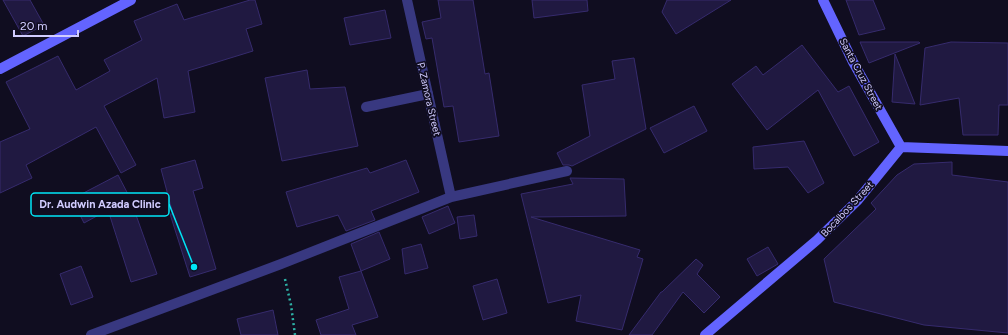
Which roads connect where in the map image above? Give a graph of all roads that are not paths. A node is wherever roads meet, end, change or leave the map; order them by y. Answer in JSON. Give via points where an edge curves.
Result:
{"nodes":[{"id":1,"x":131,"y":0,"type":"edge"},
{"id":2,"x":406,"y":0,"type":"edge"},
{"id":3,"x":823,"y":0,"type":"edge"},
{"id":4,"x":0,"y":68,"type":"edge"},
{"id":5,"x":428,"y":94,"type":"junction"},
{"id":6,"x":366,"y":107,"type":"dead end"},
{"id":7,"x":901,"y":147,"type":"junction"},
{"id":8,"x":1008,"y":151,"type":"edge"},
{"id":9,"x":567,"y":171,"type":"dead end"},
{"id":10,"x":451,"y":197,"type":"junction"},
{"id":11,"x":90,"y":335,"type":"edge"},
{"id":12,"x":706,"y":335,"type":"edge"}],
"edges":[{"from":1,"to":4,"type":"street"},
{"from":2,"to":5,"type":"street","name":"P. Zamora Street"},
{"from":3,"to":7,"type":"street","name":"Santa Cruz Street","via":[[853,62]]},
{"from":5,"to":6,"type":"street"},
{"from":5,"to":10,"type":"street","name":"P. Zamora Street"},
{"from":7,"to":8,"type":"street"},
{"from":7,"to":12,"type":"street","name":"Bocalbos Street","via":[[857,201],[817,240]]},
{"from":9,"to":10,"type":"street"},
{"from":10,"to":11,"type":"street"}]}
